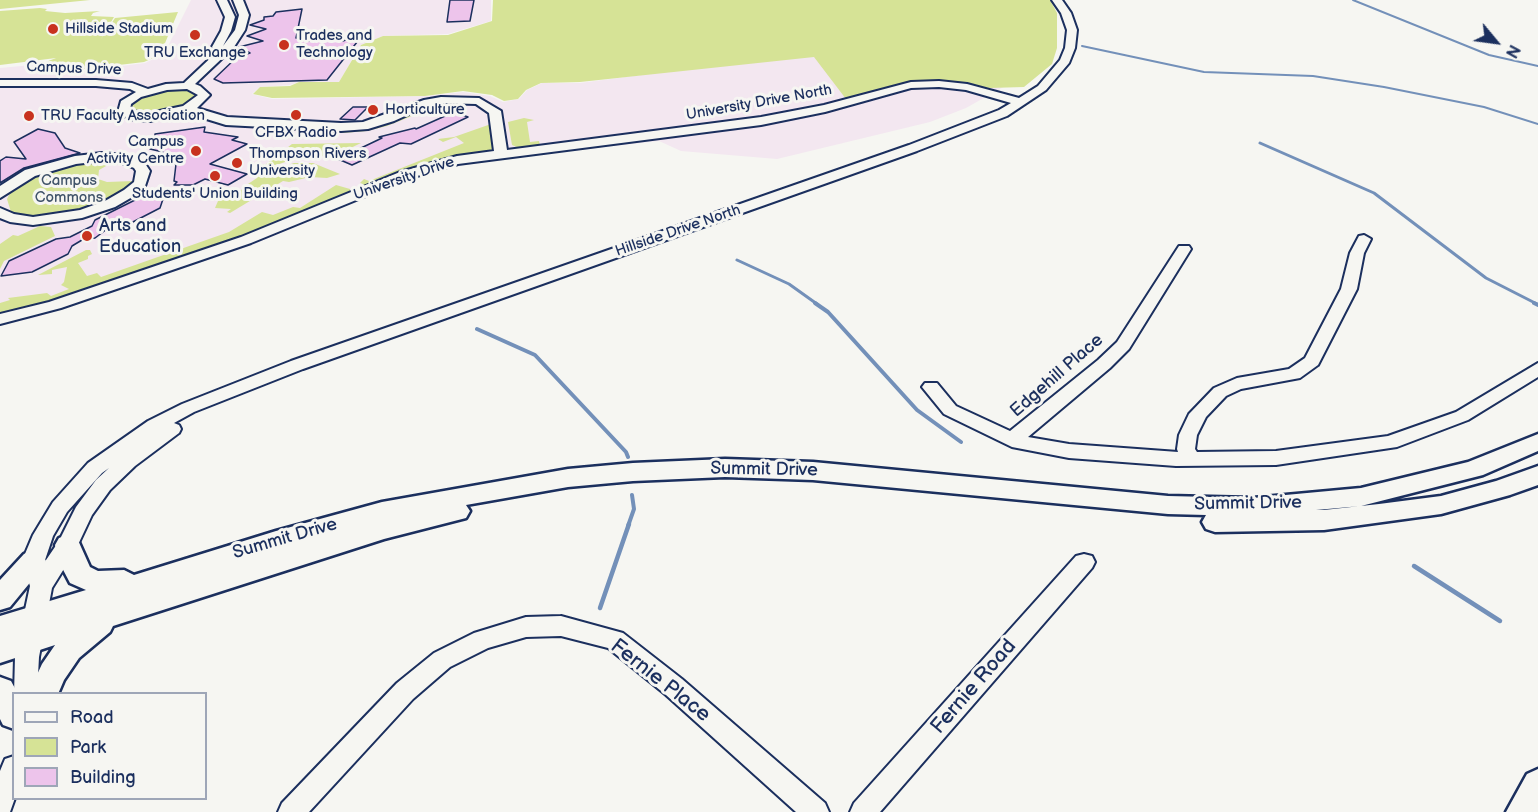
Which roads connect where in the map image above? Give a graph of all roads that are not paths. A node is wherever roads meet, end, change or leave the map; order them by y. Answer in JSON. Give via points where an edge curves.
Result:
{"nodes":[{"id":1,"x":222,"y":0,"type":"edge"},
{"id":2,"x":238,"y":0,"type":"edge"},
{"id":3,"x":1057,"y":0,"type":"edge"},
{"id":4,"x":0,"y":83,"type":"edge"},
{"id":5,"x":1046,"y":85,"type":"junction"},
{"id":6,"x":181,"y":86,"type":"junction"},
{"id":7,"x":146,"y":92,"type":"junction"},
{"id":8,"x":1017,"y":101,"type":"junction"},
{"id":9,"x":187,"y":109,"type":"junction"},
{"id":10,"x":993,"y":117,"type":"junction"},
{"id":11,"x":501,"y":154,"type":"junction"},
{"id":12,"x":0,"y":194,"type":"edge"},
{"id":13,"x":0,"y":212,"type":"edge"},
{"id":14,"x":1364,"y":239,"type":"dead end"},
{"id":15,"x":1184,"y":249,"type":"dead end"},
{"id":16,"x":0,"y":319,"type":"edge"},
{"id":17,"x":1538,"y":369,"type":"edge"},
{"id":18,"x":931,"y":387,"type":"dead end"},
{"id":19,"x":214,"y":398,"type":"junction"},
{"id":20,"x":1012,"y":440,"type":"junction"},
{"id":21,"x":1538,"y":442,"type":"edge"},
{"id":22,"x":1192,"y":459,"type":"junction"},
{"id":23,"x":1538,"y":475,"type":"edge"},
{"id":24,"x":68,"y":545,"type":"junction"},
{"id":25,"x":33,"y":561,"type":"junction"},
{"id":26,"x":1084,"y":562,"type":"dead end"},
{"id":27,"x":155,"y":578,"type":"junction"},
{"id":28,"x":41,"y":586,"type":"junction"},
{"id":29,"x":0,"y":599,"type":"edge"},
{"id":30,"x":124,"y":611,"type":"junction"},
{"id":31,"x":0,"y":628,"type":"edge"},
{"id":32,"x":32,"y":630,"type":"junction"},
{"id":33,"x":0,"y":651,"type":"edge"},
{"id":34,"x":0,"y":690,"type":"edge"},
{"id":35,"x":25,"y":692,"type":"edge"},
{"id":36,"x":43,"y":692,"type":"edge"},
{"id":37,"x":12,"y":711,"type":"edge"},
{"id":38,"x":12,"y":773,"type":"edge"},
{"id":39,"x":1538,"y":785,"type":"edge"},
{"id":40,"x":0,"y":804,"type":"edge"},
{"id":41,"x":291,"y":812,"type":"edge"},
{"id":42,"x":816,"y":812,"type":"edge"},
{"id":43,"x":863,"y":812,"type":"edge"},
{"id":44,"x":1523,"y":812,"type":"edge"}],
"edges":[{"from":1,"to":6,"type":"street","via":[[230,17],[226,31],[217,47]]},
{"from":2,"to":6,"type":"street","via":[[244,15],[240,30],[230,45]]},
{"from":3,"to":5,"type":"street","name":"Hillside Drive North","via":[[1071,24],[1071,42],[1065,61]]},
{"from":4,"to":7,"type":"street","name":"Campus Drive","via":[[96,83],[132,86]]},
{"from":5,"to":8,"type":"street"},
{"from":5,"to":10,"type":"street","name":"Hillside Drive North"},
{"from":6,"to":7,"type":"street"},
{"from":6,"to":9,"type":"street","via":[[204,95]]},
{"from":7,"to":9,"type":"street","via":[[125,103],[124,112],[150,117]]},
{"from":8,"to":10,"type":"street"},
{"from":8,"to":11,"type":"street","name":"University Drive North","via":[[967,87],[919,85],[752,122]]},
{"from":9,"to":11,"type":"street","via":[[226,121],[341,127],[364,126],[424,103],[479,101],[495,111]]},
{"from":10,"to":19,"type":"street","name":"Hillside Drive North","via":[[297,364]]},
{"from":11,"to":16,"type":"street","name":"University Drive","via":[[434,166],[246,240],[55,305]]},
{"from":12,"to":13,"type":"street","via":[[30,173],[84,158],[124,159],[143,171],[140,183],[129,193],[82,214],[33,221],[10,218]]},
{"from":14,"to":22,"type":"street","via":[[1349,289],[1312,361],[1294,374],[1237,384],[1220,392],[1198,414],[1188,435],[1186,448]]},
{"from":15,"to":20,"type":"street","name":"Edgehill Place","via":[[1123,345]]},
{"from":17,"to":22,"type":"street","via":[[1462,416],[1390,442],[1275,458]]},
{"from":18,"to":20,"type":"street","via":[[950,410]]},
{"from":19,"to":24,"type":"street","name":"Hillside Drive North","via":[[115,473],[83,512]]},
{"from":19,"to":25,"type":"street","name":"Hillside Drive North","via":[[155,425],[96,468],[51,521]]},
{"from":20,"to":22,"type":"street","via":[[1070,451]]},
{"from":21,"to":27,"type":"main road","name":"Summit Drive","via":[[1474,469],[1361,497],[1253,507],[1126,502],[813,471],[725,468],[568,478],[382,511]]},
{"from":23,"to":30,"type":"main road","name":"Summit Drive","via":[[1441,505],[1335,519],[1262,523],[1115,516],[812,484],[724,482],[568,492],[476,507],[396,526]]},
{"from":24,"to":27,"type":"main road","via":[[77,572],[90,580]]},
{"from":24,"to":28,"type":"street","name":"Hillside Drive North"},
{"from":25,"to":28,"type":"street"},
{"from":25,"to":29,"type":"main road"},
{"from":26,"to":43,"type":"street","name":"Fernie Road"},
{"from":27,"to":32,"type":"main road","name":"Summit Drive"},
{"from":28,"to":32,"type":"street","name":"Hillside Drive North"},
{"from":30,"to":32,"type":"main road","name":"Summit Drive"},
{"from":30,"to":36,"type":"main road","via":[[93,628],[69,649]]},
{"from":31,"to":32,"type":"main road","name":"Summit Drive"},
{"from":32,"to":33,"type":"main road","name":"Summit Drive"},
{"from":32,"to":35,"type":"street","name":"Hillside Drive North"},
{"from":34,"to":37,"type":"main road"},
{"from":38,"to":40,"type":"street"},
{"from":39,"to":44,"type":"main road"},
{"from":41,"to":42,"type":"street","name":"Fernie Place","via":[[405,691],[442,660],[482,640],[526,627],[561,626],[615,640]]}]}
